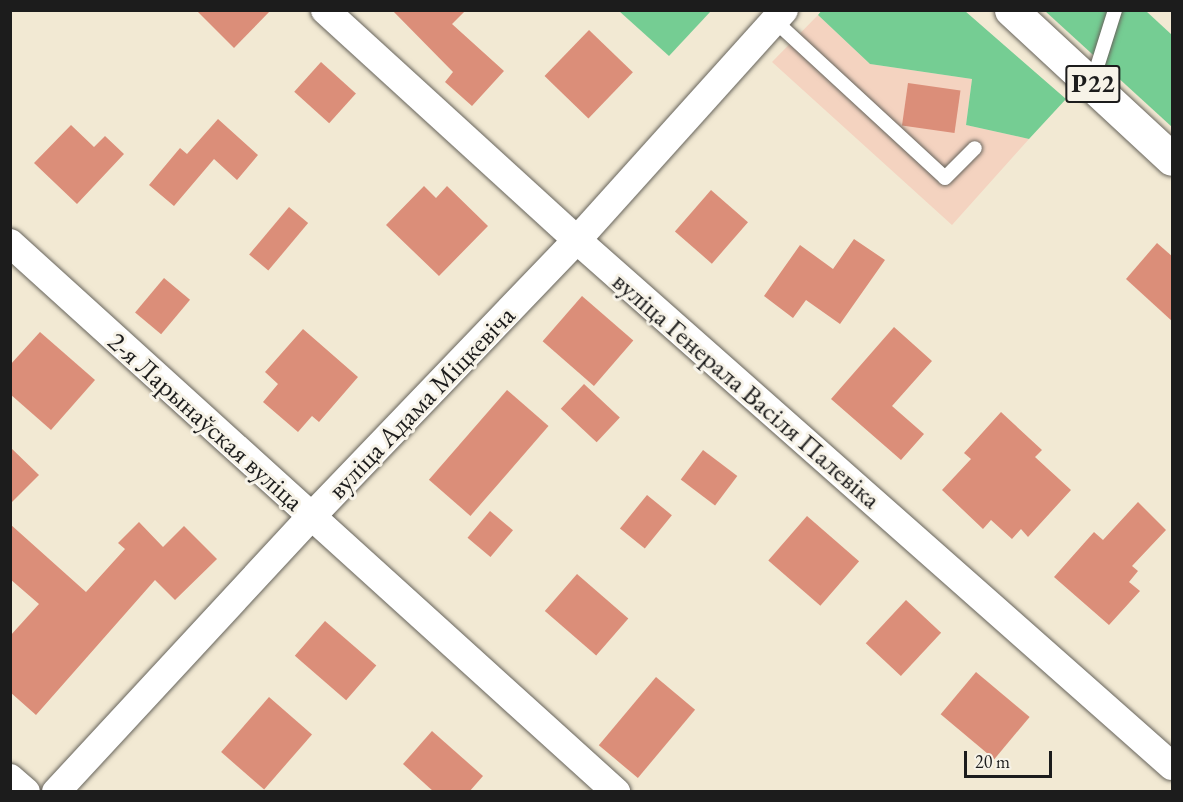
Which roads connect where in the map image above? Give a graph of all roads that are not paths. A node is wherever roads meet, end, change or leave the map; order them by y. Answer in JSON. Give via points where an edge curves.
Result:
{"nodes":[{"id":1,"x":324,"y":10,"type":"edge"},
{"id":2,"x":1011,"y":10,"type":"edge"},
{"id":3,"x":1115,"y":10,"type":"edge"},
{"id":4,"x":779,"y":16,"type":"edge"},
{"id":5,"x":1092,"y":83,"type":"junction"},
{"id":6,"x":975,"y":148,"type":"dead end"},
{"id":7,"x":1173,"y":159,"type":"edge"},
{"id":8,"x":577,"y":240,"type":"junction"},
{"id":9,"x":10,"y":243,"type":"edge"},
{"id":10,"x":312,"y":516,"type":"junction"},
{"id":11,"x":1173,"y":766,"type":"edge"},
{"id":12,"x":10,"y":778,"type":"edge"},
{"id":13,"x":26,"y":792,"type":"edge"},
{"id":14,"x":56,"y":792,"type":"edge"},
{"id":15,"x":616,"y":792,"type":"edge"}],
"edges":[{"from":1,"to":8,"type":"street","name":"вуліца Генерала Васіля Палевіка"},
{"from":2,"to":5,"type":"main road","number":"Р22"},
{"from":3,"to":5,"type":"lane"},
{"from":4,"to":6,"type":"lane","via":[[945,178]]},
{"from":4,"to":8,"type":"street","name":"вуліца Адама Міцкевіча"},
{"from":5,"to":7,"type":"main road","number":"Р22"},
{"from":8,"to":10,"type":"street","name":"вуліца Адама Міцкевіча"},
{"from":8,"to":11,"type":"street","name":"вуліца Генерала Васіля Палевіка"},
{"from":9,"to":10,"type":"street","name":"2-я Ларынаўская вуліца"},
{"from":10,"to":14,"type":"street","name":"вуліца Адама Міцкевіча"},
{"from":10,"to":15,"type":"street","name":"2-я Ларынаўская вуліца"},
{"from":12,"to":13,"type":"street"}]}
